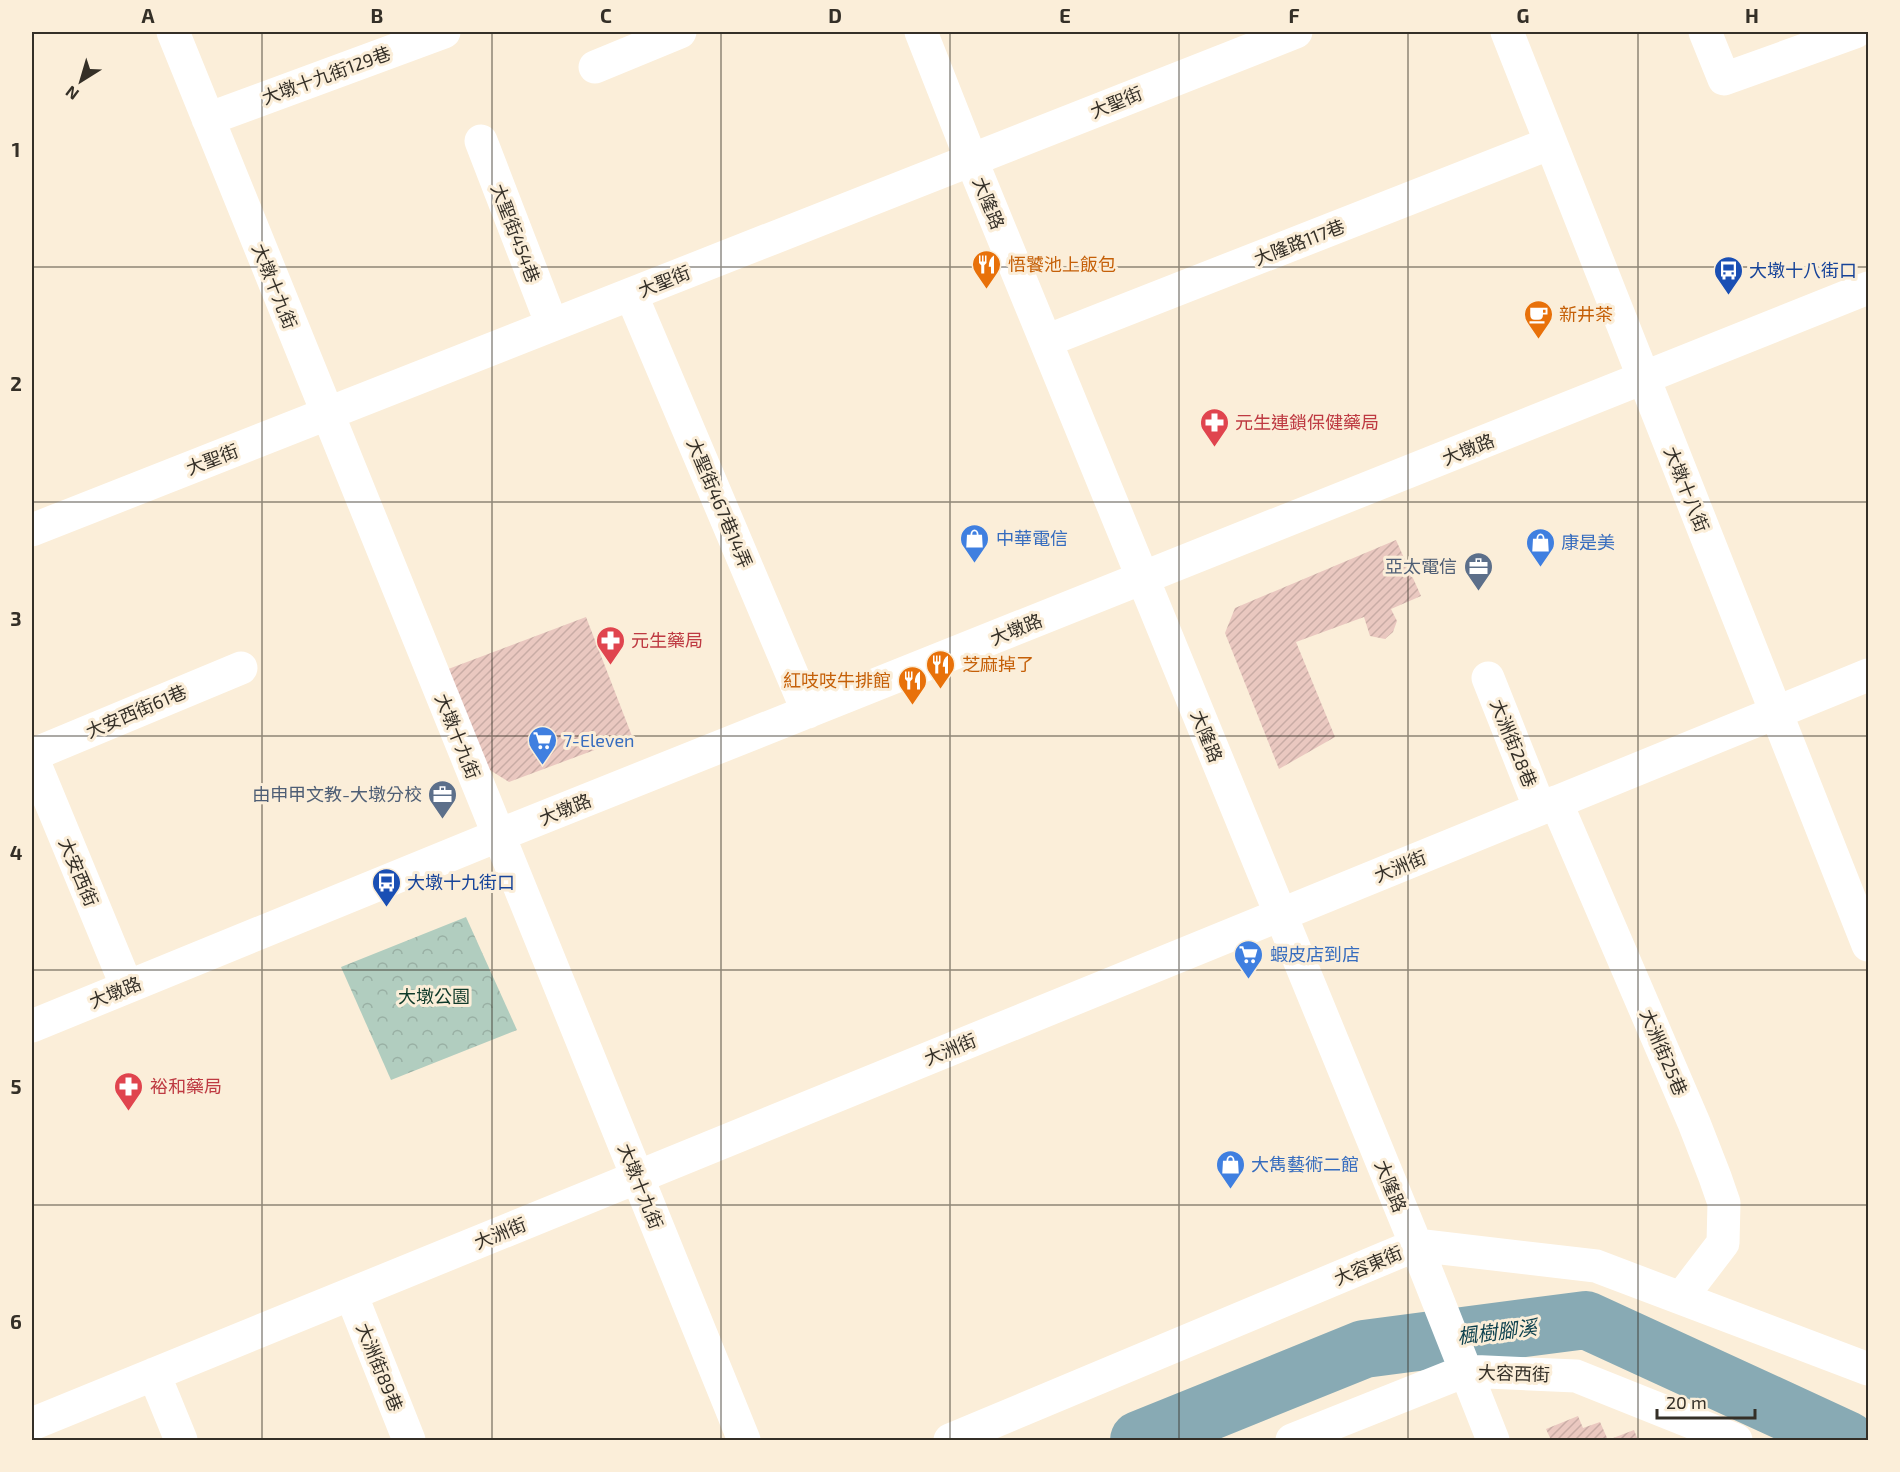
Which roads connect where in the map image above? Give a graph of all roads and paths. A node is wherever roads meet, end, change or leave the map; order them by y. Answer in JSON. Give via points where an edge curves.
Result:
{"nodes":[{"id":1,"x":173,"y":32,"type":"edge"},
{"id":2,"x":444,"y":32,"type":"edge"},
{"id":3,"x":680,"y":32,"type":"edge"},
{"id":4,"x":921,"y":32,"type":"edge"},
{"id":5,"x":1296,"y":32,"type":"edge"},
{"id":6,"x":1508,"y":32,"type":"edge"},
{"id":7,"x":1705,"y":32,"type":"edge"},
{"id":8,"x":1855,"y":32,"type":"edge"},
{"id":9,"x":1228,"y":44,"type":"edge"},
{"id":10,"x":595,"y":67,"type":"dead end"},
{"id":11,"x":208,"y":119,"type":"junction"},
{"id":12,"x":481,"y":141,"type":"dead end"},
{"id":13,"x":1551,"y":143,"type":"junction"},
{"id":14,"x":971,"y":159,"type":"junction"},
{"id":15,"x":1869,"y":288,"type":"edge"},
{"id":16,"x":631,"y":294,"type":"junction"},
{"id":17,"x":552,"y":325,"type":"junction"},
{"id":18,"x":1046,"y":341,"type":"junction"},
{"id":19,"x":1644,"y":378,"type":"junction"},
{"id":20,"x":327,"y":414,"type":"junction"},
{"id":21,"x":32,"y":530,"type":"edge"},
{"id":22,"x":1143,"y":578,"type":"junction"},
{"id":23,"x":241,"y":668,"type":"dead end"},
{"id":24,"x":1869,"y":675,"type":"edge"},
{"id":25,"x":1488,"y":678,"type":"dead end"},
{"id":26,"x":808,"y":712,"type":"junction"},
{"id":27,"x":1776,"y":712,"type":"junction"},
{"id":28,"x":32,"y":756,"type":"edge"},
{"id":29,"x":1548,"y":805,"type":"junction"},
{"id":30,"x":499,"y":835,"type":"junction"},
{"id":31,"x":1280,"y":915,"type":"junction"},
{"id":32,"x":1869,"y":945,"type":"edge"},
{"id":33,"x":127,"y":987,"type":"junction"},
{"id":34,"x":32,"y":1026,"type":"edge"},
{"id":35,"x":637,"y":1177,"type":"junction"},
{"id":36,"x":1416,"y":1245,"type":"junction"},
{"id":37,"x":351,"y":1294,"type":"junction"},
{"id":38,"x":1681,"y":1298,"type":"junction"},
{"id":39,"x":1869,"y":1370,"type":"edge"},
{"id":40,"x":1465,"y":1371,"type":"junction"},
{"id":41,"x":154,"y":1374,"type":"junction"},
{"id":42,"x":32,"y":1424,"type":"edge"},
{"id":43,"x":181,"y":1440,"type":"edge"},
{"id":44,"x":409,"y":1440,"type":"edge"},
{"id":45,"x":744,"y":1440,"type":"edge"},
{"id":46,"x":950,"y":1440,"type":"edge"},
{"id":47,"x":1292,"y":1440,"type":"edge"},
{"id":48,"x":1493,"y":1440,"type":"edge"},
{"id":49,"x":1736,"y":1440,"type":"edge"}],
"edges":[{"from":1,"to":11,"type":"street","name":"大墩十九街"},
{"from":2,"to":11,"type":"street","name":"大墩十九街129巷"},
{"from":3,"to":10,"type":"street"},
{"from":4,"to":14,"type":"street","name":"大隆路"},
{"from":5,"to":9,"type":"street","name":"大聖街"},
{"from":6,"to":13,"type":"street","name":"大墩十八街"},
{"from":7,"to":8,"type":"street","via":[[1724,79]]},
{"from":9,"to":14,"type":"street","name":"大聖街"},
{"from":11,"to":20,"type":"street","name":"大墩十九街"},
{"from":12,"to":17,"type":"street","name":"大聖街454巷"},
{"from":13,"to":18,"type":"street","name":"大隆路117巷"},
{"from":13,"to":19,"type":"street","name":"大墩十八街"},
{"from":14,"to":16,"type":"street","name":"大聖街"},
{"from":14,"to":18,"type":"street","name":"大隆路"},
{"from":15,"to":19,"type":"street","name":"大墩路"},
{"from":16,"to":17,"type":"street","name":"大聖街"},
{"from":16,"to":26,"type":"street","name":"大聖街467巷14弄"},
{"from":17,"to":20,"type":"street","name":"大聖街"},
{"from":18,"to":22,"type":"street","name":"大隆路"},
{"from":19,"to":22,"type":"street","name":"大墩路"},
{"from":19,"to":27,"type":"street","name":"大墩十八街"},
{"from":20,"to":21,"type":"street","name":"大聖街"},
{"from":20,"to":30,"type":"street","name":"大墩十九街"},
{"from":22,"to":26,"type":"street","name":"大墩路"},
{"from":22,"to":31,"type":"street","name":"大隆路"},
{"from":23,"to":28,"type":"street","name":"大安西街61巷"},
{"from":24,"to":27,"type":"street","name":"大洲街"},
{"from":25,"to":29,"type":"street","name":"大洲街28巷"},
{"from":26,"to":30,"type":"street","name":"大墩路"},
{"from":27,"to":29,"type":"street","name":"大洲街"},
{"from":27,"to":32,"type":"street","name":"大墩十八街"},
{"from":28,"to":33,"type":"street","name":"大安西街"},
{"from":29,"to":31,"type":"street","name":"大洲街"},
{"from":29,"to":38,"type":"street","name":"大洲街25巷","via":[[1690,1113],[1724,1203],[1723,1242]]},
{"from":30,"to":33,"type":"street","name":"大墩路"},
{"from":30,"to":35,"type":"street","name":"大墩十九街"},
{"from":31,"to":35,"type":"street","name":"大洲街"},
{"from":31,"to":36,"type":"street","name":"大隆路"},
{"from":33,"to":34,"type":"street","name":"大墩路"},
{"from":35,"to":37,"type":"street","name":"大洲街"},
{"from":35,"to":45,"type":"street","name":"大墩十九街"},
{"from":36,"to":38,"type":"street","name":"大容東街","via":[[1596,1266]]},
{"from":36,"to":40,"type":"street","name":"大隆路"},
{"from":36,"to":46,"type":"street","name":"大容東街"},
{"from":37,"to":41,"type":"street","name":"大洲街"},
{"from":37,"to":44,"type":"street","name":"大洲街89巷"},
{"from":38,"to":39,"type":"street","name":"大容東街"},
{"from":40,"to":47,"type":"street","name":"大容西街"},
{"from":40,"to":48,"type":"street","name":"大隆路"},
{"from":40,"to":49,"type":"street","name":"大容西街","via":[[1576,1376]]},
{"from":41,"to":42,"type":"street","name":"大洲街"},
{"from":41,"to":43,"type":"street"}]}
